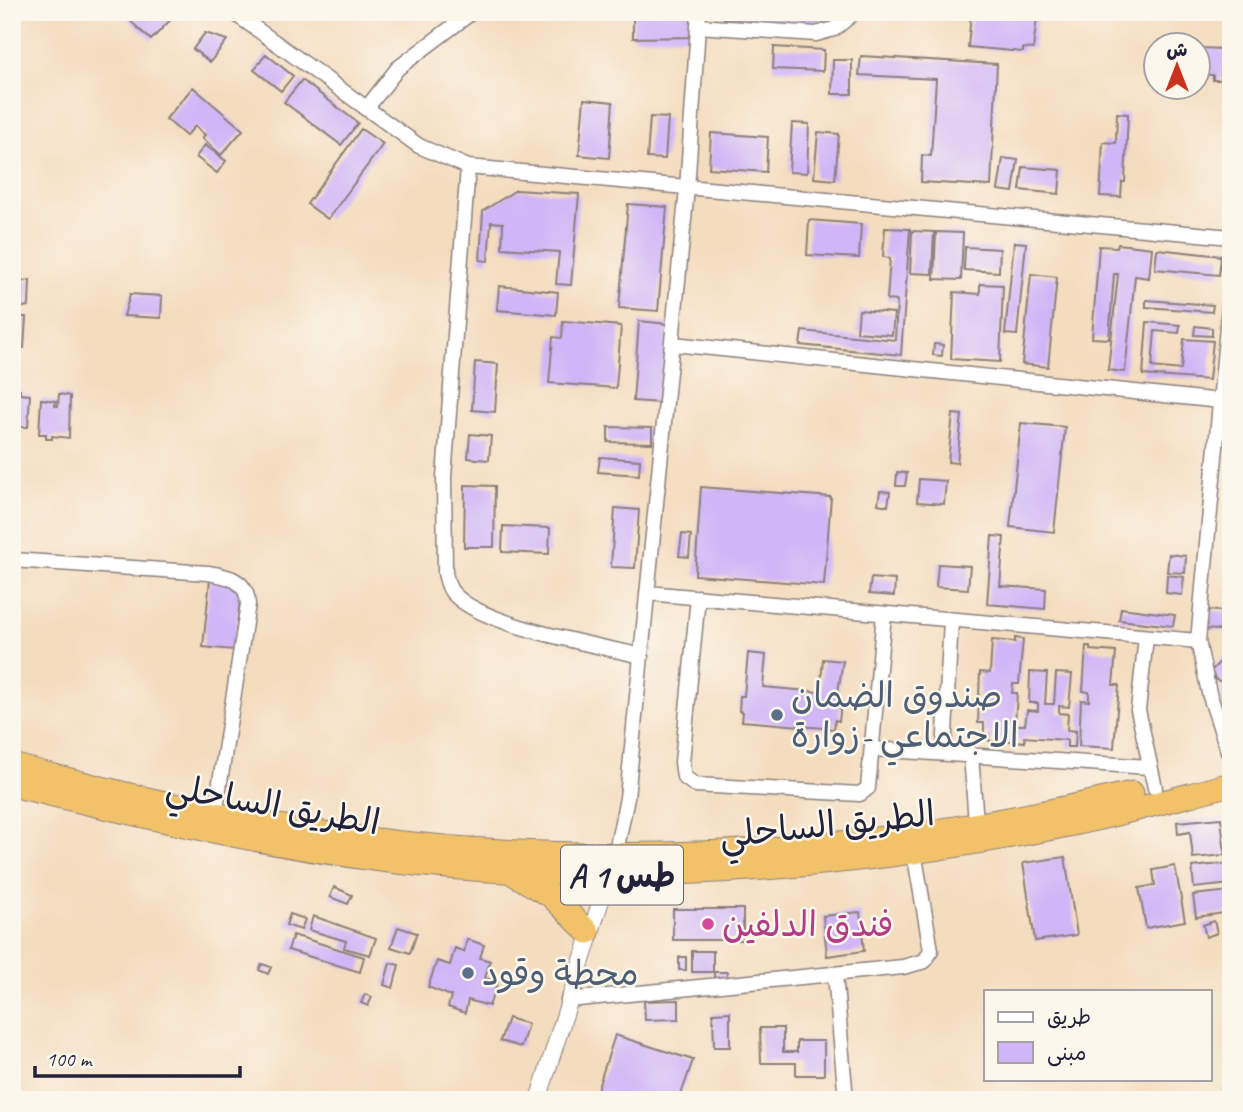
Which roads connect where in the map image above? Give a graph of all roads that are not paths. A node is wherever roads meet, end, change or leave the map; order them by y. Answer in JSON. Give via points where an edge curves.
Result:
{"nodes":[{"id":1,"x":233,"y":12,"type":"edge"},
{"id":2,"x":472,"y":12,"type":"edge"},
{"id":3,"x":855,"y":12,"type":"edge"},
{"id":4,"x":698,"y":19,"type":"edge"},
{"id":5,"x":366,"y":110,"type":"junction"},
{"id":6,"x":468,"y":167,"type":"junction"},
{"id":7,"x":687,"y":189,"type":"junction"},
{"id":8,"x":1231,"y":237,"type":"edge"},
{"id":9,"x":1231,"y":284,"type":"edge"},
{"id":10,"x":673,"y":344,"type":"junction"},
{"id":11,"x":1221,"y":401,"type":"junction"},
{"id":12,"x":12,"y":560,"type":"edge"},
{"id":13,"x":647,"y":593,"type":"junction"},
{"id":14,"x":698,"y":597,"type":"junction"},
{"id":15,"x":884,"y":614,"type":"junction"},
{"id":16,"x":951,"y":620,"type":"junction"},
{"id":17,"x":1146,"y":637,"type":"junction"},
{"id":18,"x":1198,"y":641,"type":"junction"},
{"id":19,"x":641,"y":656,"type":"junction"},
{"id":20,"x":872,"y":749,"type":"junction"},
{"id":21,"x":944,"y":752,"type":"junction"},
{"id":22,"x":971,"y":754,"type":"junction"},
{"id":23,"x":1231,"y":760,"type":"edge"},
{"id":24,"x":12,"y":765,"type":"edge"},
{"id":25,"x":1231,"y":769,"type":"edge"},
{"id":26,"x":1152,"y":778,"type":"junction"},
{"id":27,"x":1231,"y":784,"type":"edge"},
{"id":28,"x":12,"y":785,"type":"edge"},
{"id":29,"x":215,"y":814,"type":"junction"},
{"id":30,"x":976,"y":823,"type":"junction"},
{"id":31,"x":914,"y":852,"type":"junction"},
{"id":32,"x":612,"y":866,"type":"junction"},
{"id":33,"x":506,"y":870,"type":"junction"},
{"id":34,"x":588,"y":932,"type":"junction"},
{"id":35,"x":835,"y":974,"type":"junction"},
{"id":36,"x":568,"y":1000,"type":"junction"},
{"id":37,"x":538,"y":1100,"type":"edge"},
{"id":38,"x":846,"y":1100,"type":"edge"}],
"edges":[{"from":1,"to":5,"type":"street"},
{"from":2,"to":5,"type":"street","via":[[398,68]]},
{"from":3,"to":4,"type":"street","via":[[834,29],[816,34]]},
{"from":4,"to":7,"type":"street"},
{"from":5,"to":6,"type":"street","via":[[419,146]]},
{"from":6,"to":7,"type":"street"},
{"from":6,"to":19,"type":"street","via":[[444,477],[449,588],[472,607],[517,625]]},
{"from":7,"to":8,"type":"street"},
{"from":7,"to":10,"type":"street"},
{"from":9,"to":11,"type":"street"},
{"from":10,"to":11,"type":"street"},
{"from":10,"to":13,"type":"street"},
{"from":11,"to":18,"type":"street"},
{"from":12,"to":29,"type":"street","via":[[208,573],[230,577],[245,588],[248,604]]},
{"from":13,"to":14,"type":"street"},
{"from":13,"to":19,"type":"street"},
{"from":14,"to":15,"type":"street"},
{"from":14,"to":20,"type":"street","via":[[684,777],[695,785],[860,794],[868,788]]},
{"from":15,"to":16,"type":"street"},
{"from":15,"to":20,"type":"street"},
{"from":16,"to":17,"type":"street"},
{"from":16,"to":21,"type":"street"},
{"from":17,"to":18,"type":"street"},
{"from":17,"to":26,"type":"street","via":[[1138,710]]},
{"from":18,"to":23,"type":"street"},
{"from":19,"to":32,"type":"street","via":[[627,798]]},
{"from":20,"to":21,"type":"street"},
{"from":21,"to":22,"type":"street"},
{"from":22,"to":26,"type":"street"},
{"from":22,"to":30,"type":"street"},
{"from":24,"to":29,"type":"highway","name":"الطريق الساحلي","number":"A 1 طس"},
{"from":25,"to":26,"type":"highway","name":"الطريق الساحلي","number":"A 1 طس"},
{"from":26,"to":30,"type":"highway","name":"الطريق الساحلي","number":"A 1 طس","via":[[1065,809]]},
{"from":27,"to":31,"type":"highway","name":"الطريق الساحلي","number":"A 1 طس","via":[[1070,825]]},
{"from":28,"to":33,"type":"highway","name":"الطريق الساحلي","number":"A 1 طس","via":[[252,840],[391,861]]},
{"from":29,"to":32,"type":"highway","name":"الطريق الساحلي","number":"A 1 طس","via":[[403,843]]},
{"from":30,"to":32,"type":"highway","name":"الطريق الساحلي","number":"A 1 طس"},
{"from":31,"to":32,"type":"highway","name":"الطريق الساحلي","number":"A 1 طس","via":[[748,871]]},
{"from":31,"to":35,"type":"street","via":[[931,950],[925,961]]},
{"from":32,"to":33,"type":"highway","name":"الطريق الساحلي","number":"A 1 طس"},
{"from":32,"to":34,"type":"street"},
{"from":33,"to":34,"type":"highway","via":[[551,896]]},
{"from":34,"to":36,"type":"street"},
{"from":35,"to":36,"type":"street"},
{"from":35,"to":38,"type":"street"},
{"from":36,"to":37,"type":"street"}]}
